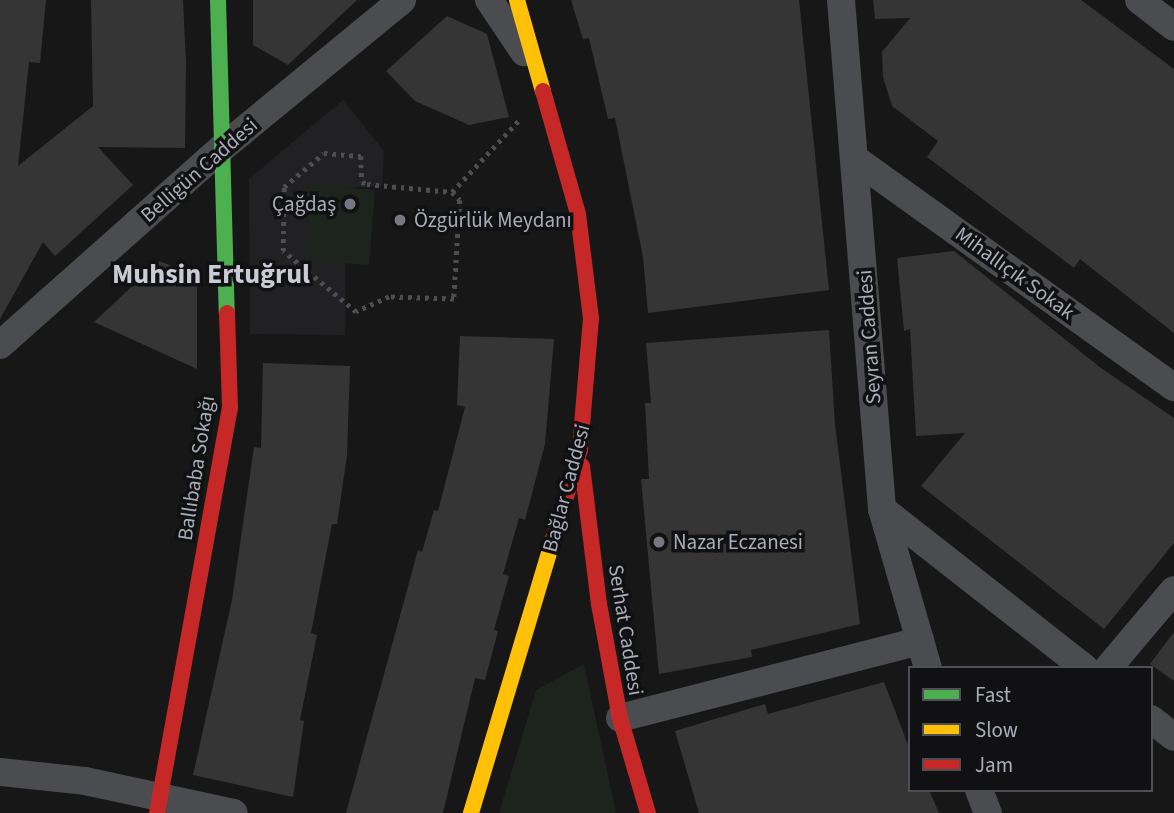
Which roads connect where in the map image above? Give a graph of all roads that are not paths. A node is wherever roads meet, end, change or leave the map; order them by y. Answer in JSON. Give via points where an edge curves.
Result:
{"nodes":[{"id":1,"x":218,"y":0,"type":"edge"},
{"id":2,"x":402,"y":0,"type":"edge"},
{"id":3,"x":489,"y":0,"type":"edge"},
{"id":4,"x":517,"y":0,"type":"edge"},
{"id":5,"x":841,"y":0,"type":"edge"},
{"id":6,"x":1139,"y":0,"type":"edge"},
{"id":7,"x":1174,"y":27,"type":"edge"},
{"id":8,"x":543,"y":87,"type":"junction"},
{"id":9,"x":222,"y":148,"type":"junction"},
{"id":10,"x":855,"y":159,"type":"junction"},
{"id":11,"x":0,"y":345,"type":"edge"},
{"id":12,"x":1174,"y":387,"type":"edge"},
{"id":13,"x":580,"y":450,"type":"junction"},
{"id":14,"x":881,"y":509,"type":"junction"},
{"id":15,"x":1174,"y":590,"type":"edge"},
{"id":16,"x":924,"y":655,"type":"edge"},
{"id":17,"x":1082,"y":666,"type":"edge"},
{"id":18,"x":1110,"y":666,"type":"edge"},
{"id":19,"x":620,"y":718,"type":"junction"},
{"id":20,"x":1153,"y":721,"type":"edge"},
{"id":21,"x":1174,"y":737,"type":"edge"},
{"id":22,"x":0,"y":772,"type":"edge"},
{"id":23,"x":980,"y":792,"type":"edge"},
{"id":24,"x":159,"y":804,"type":"edge"},
{"id":25,"x":234,"y":813,"type":"edge"},
{"id":26,"x":471,"y":813,"type":"edge"},
{"id":27,"x":648,"y":813,"type":"edge"},
{"id":28,"x":988,"y":813,"type":"edge"}],
"edges":[{"from":1,"to":9,"type":"street","name":"Ballıbaba Sokağı"},
{"from":2,"to":9,"type":"street","name":"Belligün Caddesi"},
{"from":3,"to":8,"type":"street","name":"Bağlar Caddesi"},
{"from":4,"to":8,"type":"street","name":"Bağlar Caddesi"},
{"from":5,"to":10,"type":"street","name":"Seyran Caddesi"},
{"from":6,"to":7,"type":"street"},
{"from":8,"to":13,"type":"street","name":"Bağlar Caddesi","via":[[578,214],[587,271],[589,368]]},
{"from":9,"to":11,"type":"street","name":"Belligün Caddesi"},
{"from":9,"to":24,"type":"street","name":"Ballıbaba Sokağı","via":[[230,408]]},
{"from":10,"to":12,"type":"street","name":"Mihallıçık Sokak"},
{"from":10,"to":14,"type":"street","name":"Seyran Caddesi"},
{"from":13,"to":19,"type":"street","name":"Serhat Caddesi","via":[[599,604]]},
{"from":13,"to":26,"type":"street","name":"Bağlar Caddesi"},
{"from":14,"to":16,"type":"street","name":"Seyran Caddesi"},
{"from":14,"to":17,"type":"street"},
{"from":15,"to":18,"type":"street"},
{"from":16,"to":19,"type":"street"},
{"from":19,"to":27,"type":"street","name":"Serhat Caddesi"},
{"from":20,"to":21,"type":"street"},
{"from":22,"to":24,"type":"street"},
{"from":23,"to":28,"type":"street"},
{"from":24,"to":25,"type":"street"}]}
